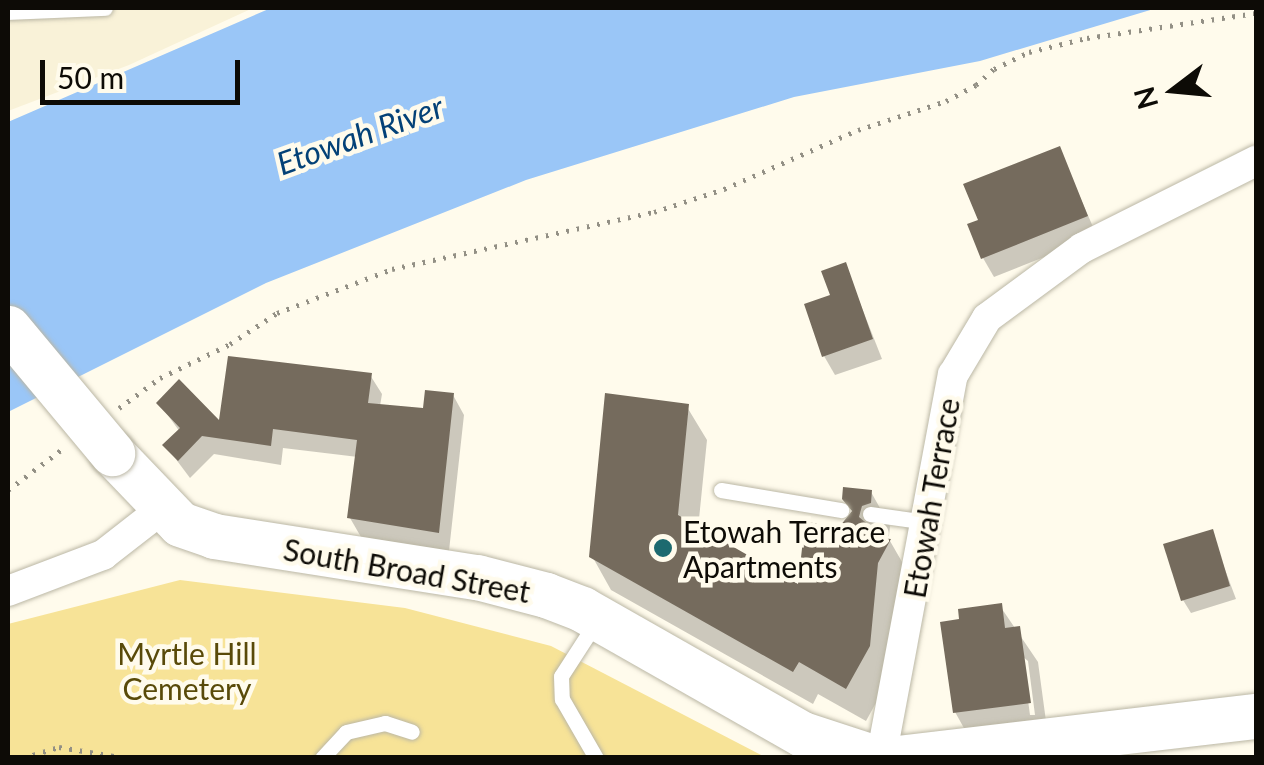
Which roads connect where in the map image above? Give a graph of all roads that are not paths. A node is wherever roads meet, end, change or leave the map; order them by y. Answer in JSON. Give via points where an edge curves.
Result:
{"nodes":[{"id":1,"x":105,"y":8,"type":"edge"},
{"id":2,"x":8,"y":12,"type":"edge"},
{"id":3,"x":1256,"y":160,"type":"edge"},
{"id":4,"x":8,"y":328,"type":"edge"},
{"id":5,"x":721,"y":490,"type":"dead end"},
{"id":6,"x":162,"y":508,"type":"junction"},
{"id":7,"x":841,"y":510,"type":"dead end"},
{"id":8,"x":870,"y":514,"type":"dead end"},
{"id":9,"x":928,"y":522,"type":"junction"},
{"id":10,"x":8,"y":591,"type":"edge"},
{"id":11,"x":598,"y":618,"type":"junction"},
{"id":12,"x":1256,"y":716,"type":"edge"},
{"id":13,"x":412,"y":732,"type":"dead end"},
{"id":14,"x":322,"y":758,"type":"edge"},
{"id":15,"x":596,"y":758,"type":"edge"},
{"id":16,"x":879,"y":758,"type":"edge"},
{"id":17,"x":897,"y":758,"type":"edge"}],
"edges":[{"from":1,"to":2,"type":"lane"},
{"from":3,"to":9,"type":"street","name":"Etowah Terrace","via":[[1082,248],[986,318],[953,375]]},
{"from":4,"to":6,"type":"main road","name":"South Broad Street","bridge":true},
{"from":5,"to":7,"type":"lane"},
{"from":6,"to":10,"type":"street","via":[[103,555]]},
{"from":6,"to":11,"type":"main road","name":"South Broad Street","via":[[180,524],[214,536],[477,577],[546,595]]},
{"from":8,"to":9,"type":"lane"},
{"from":9,"to":16,"type":"street","name":"Etowah Terrace"},
{"from":11,"to":15,"type":"lane","via":[[562,676],[562,699]]},
{"from":11,"to":16,"type":"main road","name":"South Broad Street","via":[[802,734]]},
{"from":12,"to":17,"type":"main road"},
{"from":13,"to":14,"type":"lane","via":[[385,723],[346,732]]}]}
